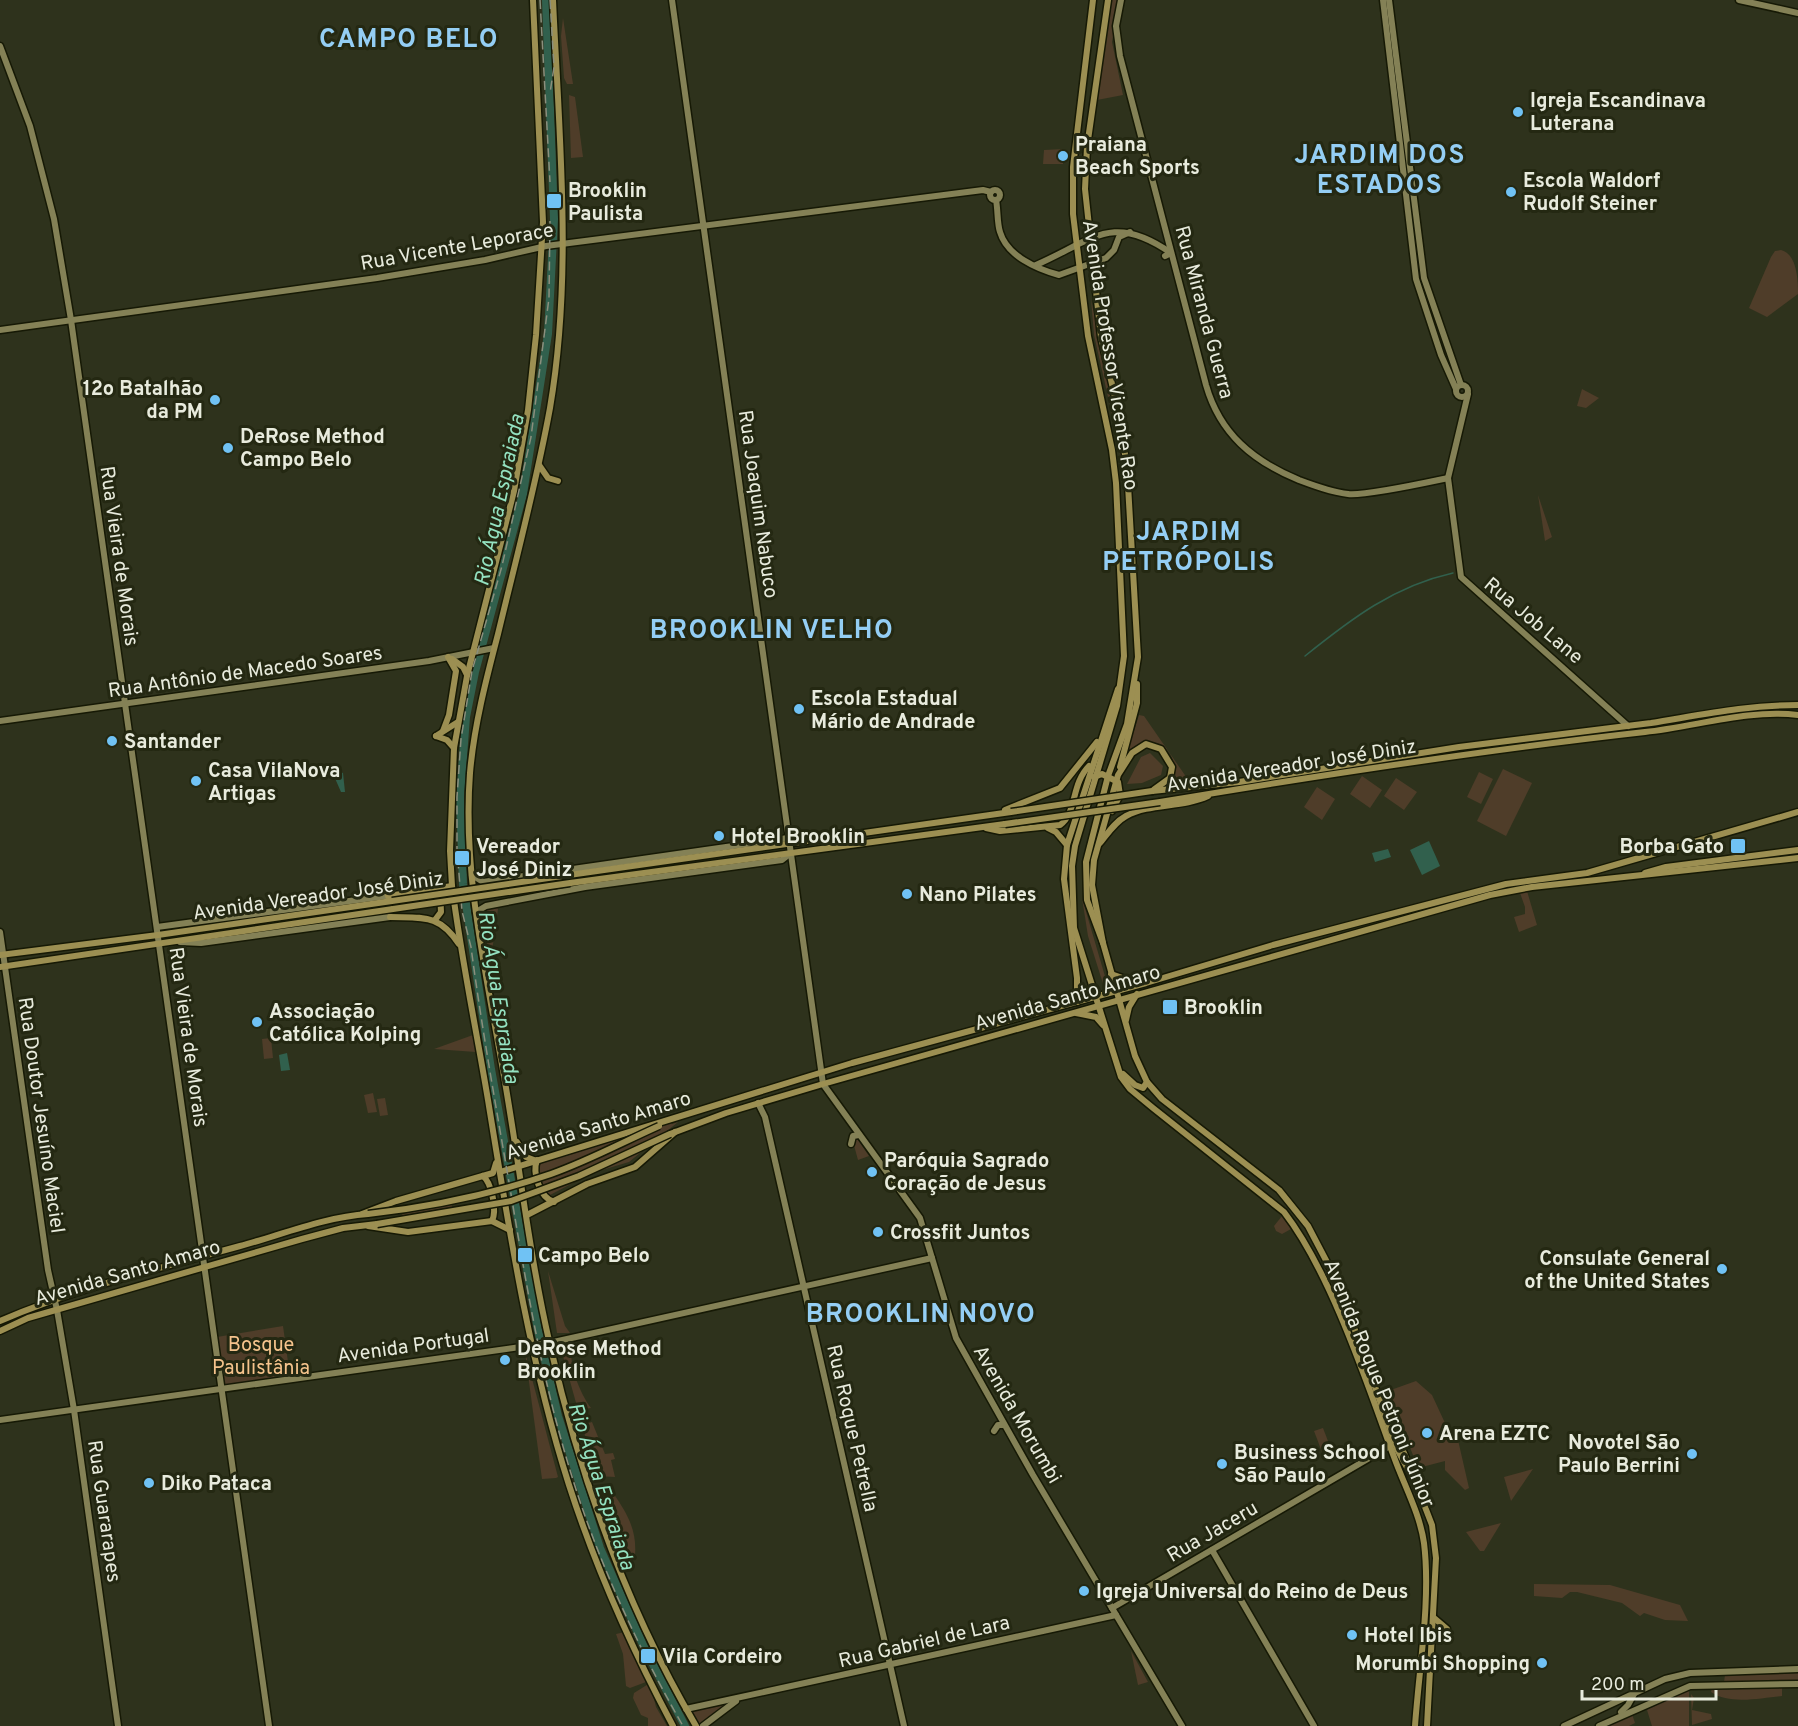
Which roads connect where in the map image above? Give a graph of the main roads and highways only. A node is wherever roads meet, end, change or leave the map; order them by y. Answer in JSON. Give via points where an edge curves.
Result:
{"nodes":[{"id":1,"x":533,"y":0,"type":"edge"},
{"id":2,"x":553,"y":0,"type":"edge"},
{"id":3,"x":1093,"y":0,"type":"edge"},
{"id":4,"x":1108,"y":0,"type":"edge"},
{"id":5,"x":539,"y":465,"type":"junction"},
{"id":6,"x":558,"y":481,"type":"dead end"},
{"id":7,"x":467,"y":676,"type":"junction"},
{"id":8,"x":1136,"y":678,"type":"junction"},
{"id":9,"x":1122,"y":680,"type":"junction"},
{"id":10,"x":1798,"y":705,"type":"edge"},
{"id":11,"x":1798,"y":715,"type":"edge"},
{"id":12,"x":458,"y":722,"type":"junction"},
{"id":13,"x":443,"y":731,"type":"junction"},
{"id":14,"x":1101,"y":737,"type":"junction"},
{"id":15,"x":454,"y":748,"type":"junction"},
{"id":16,"x":1101,"y":759,"type":"junction"},
{"id":17,"x":1114,"y":761,"type":"junction"},
{"id":18,"x":1092,"y":763,"type":"junction"},
{"id":19,"x":1097,"y":775,"type":"junction"},
{"id":20,"x":1108,"y":776,"type":"junction"},
{"id":21,"x":1118,"y":777,"type":"junction"},
{"id":22,"x":1085,"y":784,"type":"junction"},
{"id":23,"x":1156,"y":791,"type":"junction"},
{"id":24,"x":1215,"y":793,"type":"junction"},
{"id":25,"x":1798,"y":812,"type":"edge"},
{"id":26,"x":999,"y":813,"type":"junction"},
{"id":27,"x":983,"y":827,"type":"junction"},
{"id":28,"x":1047,"y":828,"type":"junction"},
{"id":29,"x":1067,"y":845,"type":"junction"},
{"id":30,"x":1098,"y":846,"type":"junction"},
{"id":31,"x":1798,"y":850,"type":"edge"},
{"id":32,"x":1798,"y":858,"type":"edge"},
{"id":33,"x":1641,"y":875,"type":"junction"},
{"id":34,"x":452,"y":886,"type":"junction"},
{"id":35,"x":439,"y":889,"type":"junction"},
{"id":36,"x":389,"y":899,"type":"junction"},
{"id":37,"x":1067,"y":902,"type":"junction"},
{"id":38,"x":390,"y":917,"type":"road end"},
{"id":39,"x":435,"y":920,"type":"junction"},
{"id":40,"x":1074,"y":928,"type":"junction"},
{"id":41,"x":1102,"y":942,"type":"junction"},
{"id":42,"x":1078,"y":944,"type":"junction"},
{"id":43,"x":461,"y":947,"type":"junction"},
{"id":44,"x":2,"y":955,"type":"edge"},
{"id":45,"x":2,"y":967,"type":"edge"},
{"id":46,"x":1076,"y":968,"type":"junction"},
{"id":47,"x":1111,"y":974,"type":"junction"},
{"id":48,"x":1141,"y":985,"type":"junction"},
{"id":49,"x":1116,"y":991,"type":"junction"},
{"id":50,"x":1137,"y":994,"type":"junction"},
{"id":51,"x":1095,"y":997,"type":"junction"},
{"id":52,"x":1119,"y":999,"type":"junction"},
{"id":53,"x":1077,"y":1002,"type":"junction"},
{"id":54,"x":1099,"y":1006,"type":"junction"},
{"id":55,"x":1072,"y":1013,"type":"junction"},
{"id":56,"x":1126,"y":1023,"type":"junction"},
{"id":57,"x":1105,"y":1028,"type":"junction"},
{"id":58,"x":1119,"y":1070,"type":"junction"},
{"id":59,"x":1147,"y":1082,"type":"junction"},
{"id":60,"x":668,"y":1122,"type":"junction"},
{"id":61,"x":673,"y":1133,"type":"junction"},
{"id":62,"x":514,"y":1138,"type":"junction"},
{"id":63,"x":496,"y":1153,"type":"junction"},
{"id":64,"x":537,"y":1160,"type":"junction"},
{"id":65,"x":516,"y":1167,"type":"junction"},
{"id":66,"x":503,"y":1171,"type":"junction"},
{"id":67,"x":483,"y":1176,"type":"junction"},
{"id":68,"x":554,"y":1202,"type":"junction"},
{"id":69,"x":365,"y":1214,"type":"junction"},
{"id":70,"x":527,"y":1215,"type":"junction"},
{"id":71,"x":492,"y":1221,"type":"junction"},
{"id":72,"x":365,"y":1226,"type":"junction"},
{"id":73,"x":510,"y":1230,"type":"junction"},
{"id":74,"x":0,"y":1321,"type":"edge"},
{"id":75,"x":0,"y":1330,"type":"edge"},
{"id":76,"x":1380,"y":1398,"type":"junction"},
{"id":77,"x":1390,"y":1446,"type":"junction"},
{"id":78,"x":1398,"y":1449,"type":"junction"},
{"id":79,"x":1416,"y":1484,"type":"junction"},
{"id":80,"x":1434,"y":1617,"type":"junction"},
{"id":81,"x":1447,"y":1629,"type":"dead end"},
{"id":82,"x":673,"y":1726,"type":"edge"},
{"id":83,"x":696,"y":1726,"type":"edge"},
{"id":84,"x":1415,"y":1726,"type":"edge"},
{"id":85,"x":1427,"y":1726,"type":"edge"}],
"edges":[{"from":1,"to":7,"type":"main road","via":[[545,247],[528,410],[514,491]]},
{"from":2,"to":5,"type":"main road","via":[[563,168],[562,244],[559,325]]},
{"from":3,"to":9,"type":"main road","name":"Avenida Professor Vicente Rao","via":[[1072,167],[1076,247],[1088,336],[1116,483],[1125,656]]},
{"from":4,"to":8,"type":"main road","name":"Avenida Professor Vicente Rao","via":[[1087,147],[1085,189],[1101,337],[1127,468],[1138,638]]},
{"from":5,"to":6,"type":"main road","via":[[548,478]]},
{"from":5,"to":62,"type":"main road","via":[[491,648],[472,757],[469,805],[476,912]]},
{"from":7,"to":12,"type":"main road"},
{"from":7,"to":13,"type":"main road","via":[[459,663],[448,657],[456,671]]},
{"from":8,"to":17,"type":"main road","name":"Avenida Professor Vicente Rao","via":[[1127,724]]},
{"from":8,"to":21,"type":"main road","name":"Avenida Professor Vicente Rao","via":[[1137,703]]},
{"from":9,"to":14,"type":"main road","name":"Avenida Professor Vicente Rao"},
{"from":9,"to":16,"type":"main road","name":"Avenida Professor Vicente Rao"},
{"from":10,"to":23,"type":"main road","name":"Avenida Vereador José Diniz","via":[[1774,704],[1703,713]]},
{"from":11,"to":24,"type":"main road","name":"Avenida Vereador José Diniz","via":[[1730,718]]},
{"from":12,"to":13,"type":"main road"},
{"from":12,"to":15,"type":"main road"},
{"from":13,"to":15,"type":"main road","via":[[436,736]]},
{"from":14,"to":18,"type":"main road","name":"Avenida Professor Vicente Rao"},
{"from":14,"to":26,"type":"main road","via":[[1060,788]]},
{"from":15,"to":34,"type":"main road"},
{"from":16,"to":17,"type":"main road"},
{"from":16,"to":18,"type":"main road"},
{"from":16,"to":19,"type":"main road","name":"Avenida Professor Vicente Rao"},
{"from":17,"to":20,"type":"main road","name":"Avenida Professor Vicente Rao"},
{"from":18,"to":22,"type":"main road","name":"Avenida Professor Vicente Rao"},
{"from":18,"to":28,"type":"main road","via":[[1078,780],[1067,818],[1060,825]]},
{"from":19,"to":20,"type":"main road"},
{"from":19,"to":22,"type":"main road"},
{"from":19,"to":40,"type":"main road","name":"Avenida Professor Vicente Rao","via":[[1075,846]]},
{"from":20,"to":21,"type":"main road"},
{"from":20,"to":41,"type":"main road","name":"Avenida Professor Vicente Rao","via":[[1091,835],[1084,882],[1091,916]]},
{"from":21,"to":23,"type":"main road","via":[[1136,749],[1150,744],[1161,749],[1172,767],[1170,778]]},
{"from":21,"to":30,"type":"main road","name":"Avenida Professor Vicente Rao"},
{"from":22,"to":29,"type":"main road","name":"Avenida Professor Vicente Rao"},
{"from":23,"to":26,"type":"main road","name":"Avenida Vereador José Diniz","bridge":true},
{"from":24,"to":27,"type":"main road","name":"Avenida Vereador José Diniz","bridge":true},
{"from":24,"to":30,"type":"main road","via":[[1192,802],[1129,815]]},
{"from":25,"to":48,"type":"main road","name":"Avenida Santo Amaro","via":[[1574,875],[1480,890]]},
{"from":26,"to":36,"type":"main road","name":"Avenida Vereador José Diniz","bridge":true},
{"from":27,"to":28,"type":"main road","via":[[1000,831]]},
{"from":27,"to":45,"type":"main road","name":"Avenida Vereador José Diniz","bridge":true},
{"from":28,"to":29,"type":"main road"},
{"from":29,"to":37,"type":"main road","name":"Avenida Professor Vicente Rao"},
{"from":30,"to":41,"type":"main road","name":"Avenida Professor Vicente Rao","via":[[1092,885]]},
{"from":31,"to":33,"type":"main road","name":"Avenida Santo Amaro","via":[[1666,867]]},
{"from":32,"to":33,"type":"main road","name":"Avenida Santo Amaro"},
{"from":33,"to":50,"type":"main road","name":"Avenida Santo Amaro","via":[[1490,895]]},
{"from":34,"to":35,"type":"main road"},
{"from":34,"to":43,"type":"main road"},
{"from":35,"to":36,"type":"main road"},
{"from":35,"to":39,"type":"main road","via":[[442,906]]},
{"from":36,"to":44,"type":"main road","name":"Avenida Vereador José Diniz"},
{"from":37,"to":40,"type":"main road"},
{"from":37,"to":46,"type":"main road"},
{"from":38,"to":39,"type":"main road"},
{"from":39,"to":43,"type":"main road","via":[[449,930]]},
{"from":40,"to":42,"type":"main road","name":"Avenida Professor Vicente Rao"},
{"from":41,"to":47,"type":"main road","name":"Avenida Professor Vicente Rao"},
{"from":42,"to":46,"type":"main road"},
{"from":42,"to":51,"type":"main road","name":"Avenida Professor Vicente Rao"},
{"from":43,"to":63,"type":"main road"},
{"from":46,"to":53,"type":"main road"},
{"from":47,"to":48,"type":"main road"},
{"from":47,"to":49,"type":"main road","name":"Avenida Professor Vicente Rao"},
{"from":48,"to":49,"type":"main road","name":"Avenida Santo Amaro"},
{"from":49,"to":51,"type":"main road","name":"Avenida Santo Amaro"},
{"from":49,"to":52,"type":"main road","name":"Avenida Roque Petroni Júnior"},
{"from":50,"to":52,"type":"main road","name":"Avenida Santo Amaro"},
{"from":50,"to":56,"type":"main road","via":[[1128,1007]]},
{"from":51,"to":53,"type":"main road","name":"Avenida Santo Amaro"},
{"from":51,"to":54,"type":"main road","name":"Avenida Roque Petroni Júnior"},
{"from":52,"to":54,"type":"main road","name":"Avenida Santo Amaro"},
{"from":52,"to":56,"type":"main road","name":"Avenida Roque Petroni Júnior"},
{"from":53,"to":60,"type":"main road","name":"Avenida Santo Amaro","via":[[823,1072]]},
{"from":54,"to":55,"type":"main road","name":"Avenida Santo Amaro"},
{"from":54,"to":57,"type":"main road","name":"Avenida Roque Petroni Júnior"},
{"from":55,"to":57,"type":"main road","via":[[1096,1017]]},
{"from":55,"to":61,"type":"main road","name":"Avenida Santo Amaro","via":[[758,1103]]},
{"from":56,"to":59,"type":"main road","name":"Avenida Roque Petroni Júnior"},
{"from":57,"to":58,"type":"main road","name":"Avenida Roque Petroni Júnior"},
{"from":58,"to":59,"type":"main road","via":[[1138,1087],[1143,1088]]},
{"from":58,"to":77,"type":"main road","name":"Avenida Roque Petroni Júnior","via":[[1130,1089],[1268,1197],[1290,1220],[1333,1302]]},
{"from":59,"to":76,"type":"main road","name":"Avenida Roque Petroni Júnior","via":[[1162,1099],[1279,1190],[1300,1215],[1339,1285]]},
{"from":60,"to":64,"type":"main road","name":"Avenida Santo Amaro"},
{"from":60,"to":69,"type":"main road","bridge":true,"via":[[535,1179],[485,1193]]},
{"from":61,"to":68,"type":"main road","name":"Avenida Santo Amaro","via":[[642,1163],[587,1184]]},
{"from":61,"to":72,"type":"main road","bridge":true,"via":[[579,1176],[512,1201]]},
{"from":62,"to":64,"type":"main road","via":[[526,1157]]},
{"from":62,"to":65,"type":"main road"},
{"from":63,"to":66,"type":"main road"},
{"from":63,"to":67,"type":"main road","name":"Avenida Santo Amaro","via":[[494,1171]]},
{"from":64,"to":65,"type":"main road","name":"Avenida Santo Amaro"},
{"from":64,"to":68,"type":"main road","via":[[535,1168],[542,1194]]},
{"from":65,"to":66,"type":"main road","name":"Avenida Santo Amaro"},
{"from":65,"to":70,"type":"main road"},
{"from":66,"to":73,"type":"main road"},
{"from":67,"to":69,"type":"main road","name":"Avenida Santo Amaro","via":[[376,1207]]},
{"from":67,"to":71,"type":"main road","via":[[488,1181],[495,1213]]},
{"from":68,"to":70,"type":"main road","name":"Avenida Santo Amaro"},
{"from":69,"to":74,"type":"main road","name":"Avenida Santo Amaro","via":[[203,1255]]},
{"from":70,"to":83,"type":"main road","via":[[548,1343],[603,1527],[646,1630]]},
{"from":71,"to":72,"type":"main road","name":"Avenida Santo Amaro","via":[[408,1232]]},
{"from":71,"to":73,"type":"main road"},
{"from":72,"to":75,"type":"main road","name":"Avenida Santo Amaro","via":[[327,1232],[204,1267],[28,1318]]},
{"from":73,"to":82,"type":"main road","via":[[569,1484],[620,1619]]},
{"from":76,"to":78,"type":"main road","name":"Avenida Roque Petroni Júnior"},
{"from":76,"to":79,"type":"main road","name":"Avenida Roque Petroni Júnior"},
{"from":77,"to":78,"type":"main road"},
{"from":77,"to":84,"type":"main road","name":"Avenida Roque Petroni Júnior","via":[[1424,1543]]},
{"from":78,"to":79,"type":"main road","name":"Avenida Roque Petroni Júnior"},
{"from":79,"to":80,"type":"main road","name":"Avenida Roque Petroni Júnior","via":[[1434,1533]]},
{"from":80,"to":81,"type":"main road"},
{"from":80,"to":85,"type":"main road","name":"Avenida Roque Petroni Júnior"}]}
